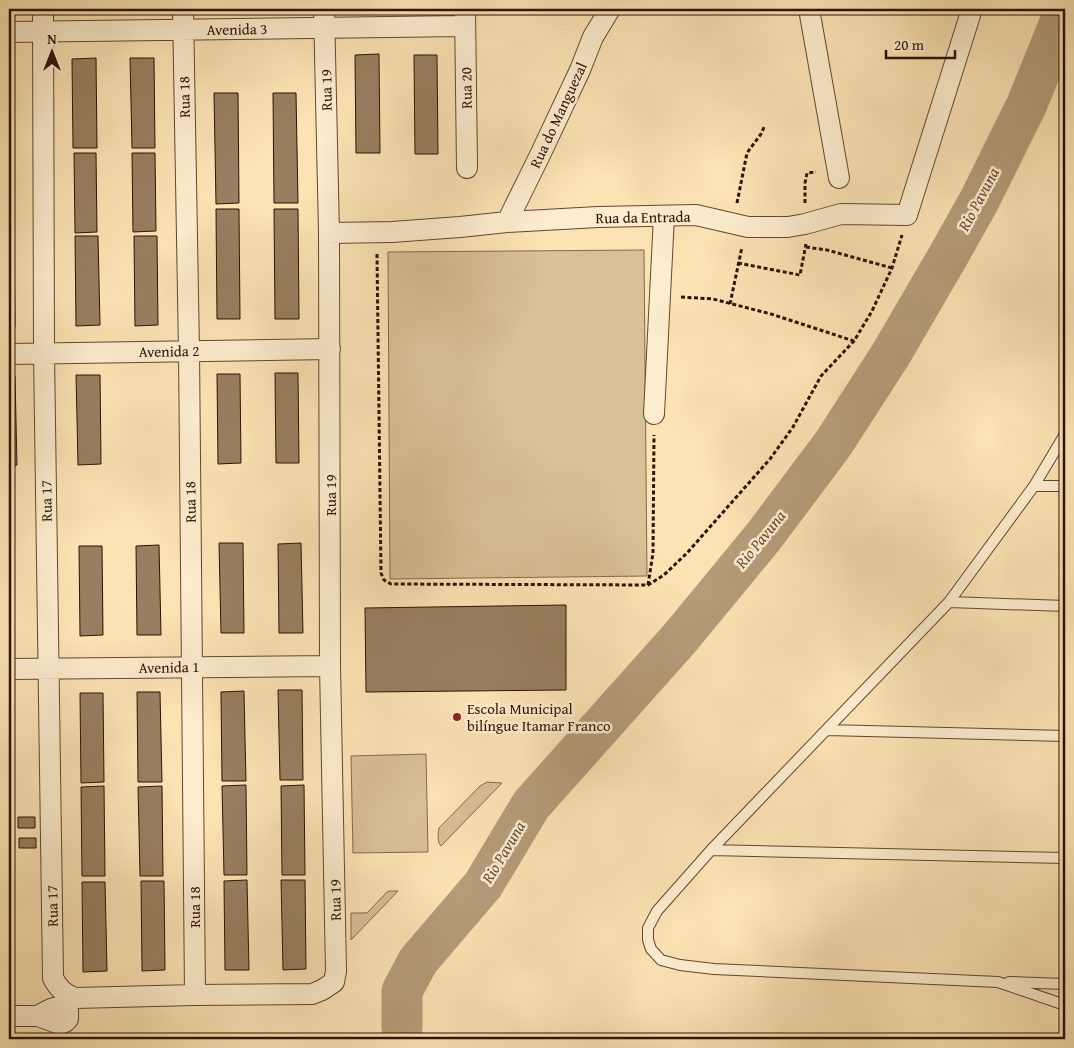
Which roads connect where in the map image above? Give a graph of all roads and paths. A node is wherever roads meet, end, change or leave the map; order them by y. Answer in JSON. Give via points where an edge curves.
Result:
{"nodes":[{"id":1,"x":44,"y":9,"type":"edge"},
{"id":2,"x":183,"y":9,"type":"edge"},
{"id":3,"x":610,"y":9,"type":"edge"},
{"id":4,"x":809,"y":9,"type":"edge"},
{"id":5,"x":972,"y":9,"type":"edge"},
{"id":6,"x":325,"y":18,"type":"edge"},
{"id":7,"x":465,"y":18,"type":"edge"},
{"id":8,"x":183,"y":30,"type":"junction"},
{"id":9,"x":9,"y":32,"type":"edge"},
{"id":10,"x":44,"y":32,"type":"junction"},
{"id":11,"x":765,"y":125,"type":"dead end"},
{"id":12,"x":467,"y":168,"type":"dead end"},
{"id":13,"x":839,"y":178,"type":"dead end"},
{"id":14,"x":907,"y":215,"type":"junction"},
{"id":15,"x":664,"y":216,"type":"junction"},
{"id":16,"x":507,"y":222,"type":"junction"},
{"id":17,"x":741,"y":225,"type":"junction"},
{"id":18,"x":329,"y":233,"type":"junction"},
{"id":19,"x":376,"y":233,"type":"junction"},
{"id":20,"x":797,"y":246,"type":"dead end"},
{"id":21,"x":892,"y":268,"type":"junction"},
{"id":22,"x":660,"y":295,"type":"junction"},
{"id":23,"x":730,"y":304,"type":"junction"},
{"id":24,"x":854,"y":341,"type":"junction"},
{"id":25,"x":330,"y":349,"type":"junction"},
{"id":26,"x":188,"y":351,"type":"junction"},
{"id":27,"x":44,"y":353,"type":"junction"},
{"id":28,"x":9,"y":354,"type":"edge"},
{"id":29,"x":654,"y":414,"type":"joint"},
{"id":30,"x":1065,"y":434,"type":"edge"},
{"id":31,"x":1034,"y":486,"type":"junction"},
{"id":32,"x":1065,"y":486,"type":"edge"},
{"id":33,"x":648,"y":585,"type":"junction"},
{"id":34,"x":949,"y":602,"type":"junction"},
{"id":35,"x":1065,"y":606,"type":"edge"},
{"id":36,"x":330,"y":666,"type":"junction"},
{"id":37,"x":192,"y":667,"type":"junction"},
{"id":38,"x":9,"y":668,"type":"edge"},
{"id":39,"x":49,"y":668,"type":"junction"},
{"id":40,"x":826,"y":730,"type":"junction"},
{"id":41,"x":1065,"y":736,"type":"edge"},
{"id":42,"x":711,"y":850,"type":"junction"},
{"id":43,"x":1065,"y":858,"type":"edge"},
{"id":44,"x":998,"y":982,"type":"junction"},
{"id":45,"x":1065,"y":984,"type":"edge"},
{"id":46,"x":195,"y":994,"type":"junction"},
{"id":47,"x":1065,"y":1005,"type":"edge"},
{"id":48,"x":9,"y":1016,"type":"edge"},
{"id":49,"x":38,"y":1016,"type":"dead end"}],
"edges":[{"from":1,"to":10,"type":"street","name":"Rua 17"},
{"from":2,"to":8,"type":"street","name":"Rua 18"},
{"from":3,"to":16,"type":"street","name":"Rua do Manguezal","via":[[593,37]]},
{"from":4,"to":13,"type":"street"},
{"from":5,"to":14,"type":"street"},
{"from":6,"to":7,"type":"street","name":"Avenida 3"},
{"from":6,"to":8,"type":"street","name":"Avenida 3"},
{"from":6,"to":18,"type":"street","name":"Rua 19"},
{"from":7,"to":12,"type":"street","name":"Rua 20"},
{"from":8,"to":10,"type":"street","name":"Avenida 3"},
{"from":8,"to":26,"type":"street","name":"Rua 18"},
{"from":9,"to":10,"type":"street","name":"Avenida 3"},
{"from":10,"to":27,"type":"street","name":"Rua 17"},
{"from":11,"to":17,"type":"path","via":[[747,154]]},
{"from":14,"to":17,"type":"street","name":"Rua da Entrada","via":[[841,214],[788,227]]},
{"from":14,"to":21,"type":"path"},
{"from":15,"to":16,"type":"street","name":"Rua da Entrada"},
{"from":15,"to":17,"type":"street","name":"Rua da Entrada","via":[[696,215]]},
{"from":15,"to":22,"type":"street"},
{"from":16,"to":19,"type":"street","name":"Rua da Entrada"},
{"from":17,"to":23,"type":"path","via":[[743,240]]},
{"from":18,"to":19,"type":"street","name":"Rua da Entrada"},
{"from":18,"to":25,"type":"street","name":"Rua 19"},
{"from":19,"to":33,"type":"path","via":[[381,573],[384,580],[391,584]]},
{"from":20,"to":21,"type":"path","via":[[827,250]]},
{"from":21,"to":24,"type":"path"},
{"from":22,"to":23,"type":"path","via":[[713,299]]},
{"from":22,"to":29,"type":"street"},
{"from":23,"to":24,"type":"path"},
{"from":24,"to":33,"type":"path","via":[[821,376],[792,427],[760,472],[687,553]]},
{"from":25,"to":26,"type":"street","name":"Avenida 2"},
{"from":25,"to":36,"type":"street","name":"Rua 19"},
{"from":26,"to":27,"type":"street","name":"Avenida 2"},
{"from":26,"to":37,"type":"street","name":"Rua 18"},
{"from":27,"to":28,"type":"street","name":"Avenida 2"},
{"from":27,"to":39,"type":"street","name":"Rua 17"},
{"from":29,"to":33,"type":"path","via":[[653,553]]},
{"from":30,"to":31,"type":"lane"},
{"from":31,"to":32,"type":"lane"},
{"from":31,"to":34,"type":"lane"},
{"from":34,"to":35,"type":"lane"},
{"from":34,"to":40,"type":"lane"},
{"from":36,"to":37,"type":"street","name":"Avenida 1"},
{"from":36,"to":46,"type":"street","name":"Rua 19","via":[[334,982],[312,994]]},
{"from":37,"to":39,"type":"street","name":"Avenida 1"},
{"from":37,"to":46,"type":"street","name":"Rua 18"},
{"from":38,"to":39,"type":"street","name":"Avenida 1"},
{"from":39,"to":46,"type":"street","name":"Rua 17","via":[[52,978],[60,990],[74,998]]},
{"from":40,"to":41,"type":"lane"},
{"from":40,"to":42,"type":"lane"},
{"from":42,"to":43,"type":"lane"},
{"from":42,"to":44,"type":"lane","via":[[656,911],[648,928],[651,949],[661,960],[714,969]]},
{"from":44,"to":45,"type":"lane"},
{"from":44,"to":47,"type":"lane"},
{"from":48,"to":49,"type":"street"}]}
